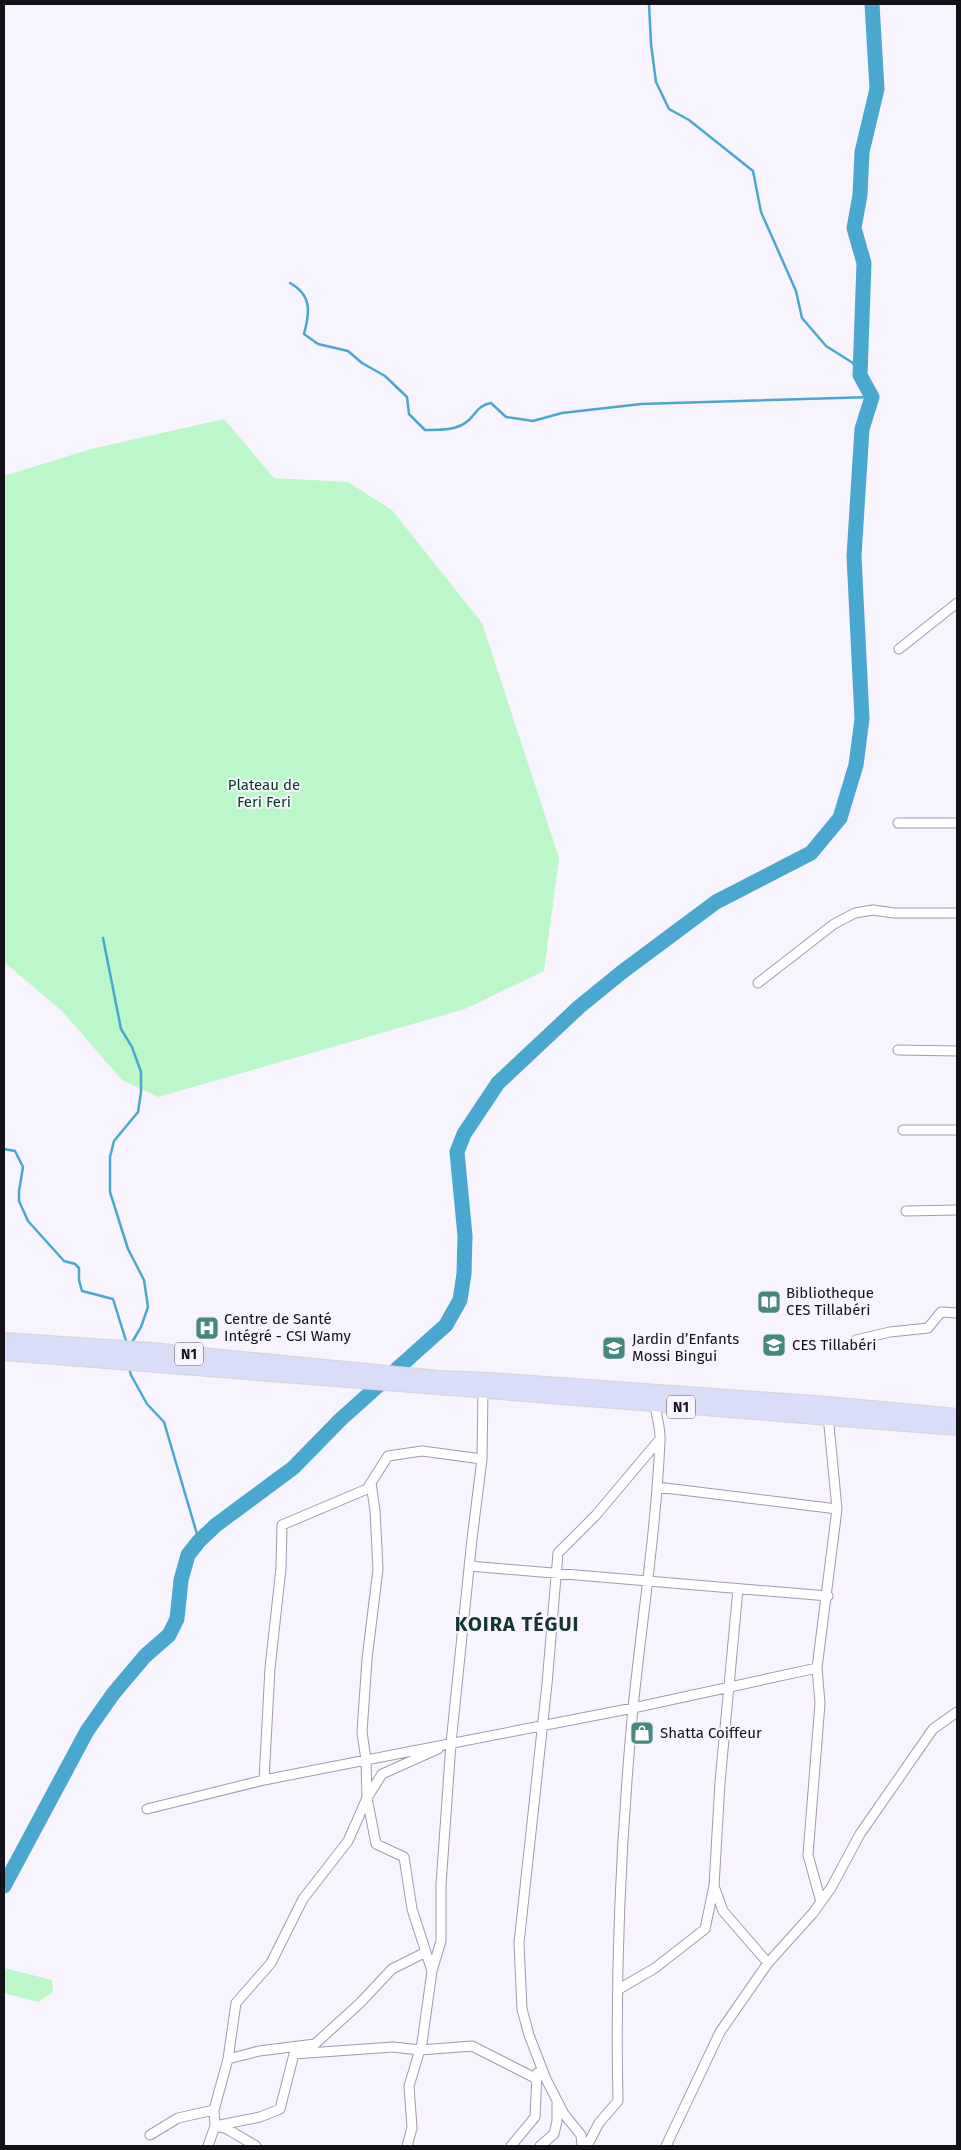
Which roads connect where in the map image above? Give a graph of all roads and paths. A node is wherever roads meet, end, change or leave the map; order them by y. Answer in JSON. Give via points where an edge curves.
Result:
{"nodes":[{"id":1,"x":957,"y":603,"type":"edge"},
{"id":2,"x":899,"y":649,"type":"dead end"},
{"id":3,"x":898,"y":823,"type":"dead end"},
{"id":4,"x":957,"y":823,"type":"edge"},
{"id":5,"x":957,"y":913,"type":"edge"},
{"id":6,"x":758,"y":984,"type":"dead end"},
{"id":7,"x":898,"y":1050,"type":"dead end"},
{"id":8,"x":957,"y":1051,"type":"edge"},
{"id":9,"x":903,"y":1130,"type":"dead end"},
{"id":10,"x":957,"y":1130,"type":"edge"},
{"id":11,"x":957,"y":1210,"type":"edge"},
{"id":12,"x":906,"y":1211,"type":"dead end"},
{"id":13,"x":957,"y":1312,"type":"edge"},
{"id":14,"x":4,"y":1340,"type":"edge"},
{"id":15,"x":856,"y":1340,"type":"dead end"},
{"id":16,"x":4,"y":1353,"type":"edge"},
{"id":17,"x":286,"y":1369,"type":"junction"},
{"id":18,"x":407,"y":1380,"type":"junction"},
{"id":19,"x":483,"y":1391,"type":"junction"},
{"id":20,"x":655,"y":1399,"type":"junction"},
{"id":21,"x":828,"y":1411,"type":"junction"},
{"id":22,"x":957,"y":1416,"type":"edge"},
{"id":23,"x":957,"y":1428,"type":"edge"},
{"id":24,"x":661,"y":1438,"type":"junction"},
{"id":25,"x":482,"y":1459,"type":"junction"},
{"id":26,"x":371,"y":1483,"type":"junction"},
{"id":27,"x":657,"y":1487,"type":"junction"},
{"id":28,"x":837,"y":1509,"type":"junction"},
{"id":29,"x":469,"y":1566,"type":"junction"},
{"id":30,"x":556,"y":1574,"type":"junction"},
{"id":31,"x":649,"y":1581,"type":"junction"},
{"id":32,"x":738,"y":1589,"type":"junction"},
{"id":33,"x":828,"y":1596,"type":"junction"},
{"id":34,"x":818,"y":1668,"type":"junction"},
{"id":35,"x":730,"y":1686,"type":"junction"},
{"id":36,"x":633,"y":1708,"type":"junction"},
{"id":37,"x":957,"y":1712,"type":"edge"},
{"id":38,"x":542,"y":1725,"type":"junction"},
{"id":39,"x":452,"y":1743,"type":"junction"},
{"id":40,"x":366,"y":1760,"type":"junction"},
{"id":41,"x":264,"y":1780,"type":"junction"},
{"id":42,"x":367,"y":1798,"type":"junction"},
{"id":43,"x":147,"y":1809,"type":"dead end"},
{"id":44,"x":714,"y":1886,"type":"junction"},
{"id":45,"x":821,"y":1902,"type":"junction"},
{"id":46,"x":426,"y":1952,"type":"junction"},
{"id":47,"x":768,"y":1963,"type":"junction"},
{"id":48,"x":432,"y":1971,"type":"junction"},
{"id":49,"x":619,"y":1989,"type":"junction"},
{"id":50,"x":420,"y":2050,"type":"junction"},
{"id":51,"x":538,"y":2058,"type":"junction"},
{"id":52,"x":228,"y":2059,"type":"junction"},
{"id":53,"x":537,"y":2079,"type":"junction"},
{"id":54,"x":558,"y":2101,"type":"junction"},
{"id":55,"x":214,"y":2110,"type":"junction"},
{"id":56,"x":215,"y":2126,"type":"junction"},
{"id":57,"x":150,"y":2135,"type":"dead end"},
{"id":58,"x":208,"y":2146,"type":"edge"},
{"id":59,"x":256,"y":2146,"type":"edge"},
{"id":60,"x":407,"y":2146,"type":"edge"},
{"id":61,"x":512,"y":2146,"type":"edge"},
{"id":62,"x":540,"y":2146,"type":"edge"},
{"id":63,"x":582,"y":2146,"type":"edge"},
{"id":64,"x":587,"y":2146,"type":"edge"},
{"id":65,"x":666,"y":2146,"type":"edge"}],
"edges":[{"from":1,"to":2,"type":"street"},
{"from":3,"to":4,"type":"street"},
{"from":5,"to":6,"type":"street","via":[[873,910],[855,913],[834,924]]},
{"from":7,"to":8,"type":"street"},
{"from":9,"to":10,"type":"street"},
{"from":11,"to":12,"type":"street"},
{"from":13,"to":15,"type":"street","via":[[941,1312],[928,1328]]},
{"from":14,"to":17,"type":"main road","number":"N1","via":[[151,1350]]},
{"from":16,"to":17,"type":"main road","number":"N1"},
{"from":17,"to":18,"type":"main road","number":"N1"},
{"from":18,"to":19,"type":"main road","number":"N1"},
{"from":18,"to":20,"type":"main road","number":"N1"},
{"from":19,"to":20,"type":"main road","number":"N1"},
{"from":19,"to":25,"type":"street"},
{"from":20,"to":21,"type":"main road","number":"N1"},
{"from":20,"to":24,"type":"street"},
{"from":21,"to":22,"type":"main road","number":"N1"},
{"from":21,"to":23,"type":"main road","number":"N1"},
{"from":21,"to":28,"type":"street"},
{"from":24,"to":27,"type":"street"},
{"from":24,"to":30,"type":"street","via":[[596,1515],[558,1553]]},
{"from":25,"to":26,"type":"street","via":[[422,1451],[388,1456]]},
{"from":25,"to":29,"type":"street"},
{"from":26,"to":40,"type":"street","via":[[378,1569],[363,1698],[362,1732]]},
{"from":26,"to":41,"type":"street","via":[[366,1489],[282,1525]]},
{"from":27,"to":28,"type":"street"},
{"from":27,"to":31,"type":"street"},
{"from":28,"to":33,"type":"street"},
{"from":29,"to":30,"type":"street"},
{"from":29,"to":39,"type":"street"},
{"from":30,"to":31,"type":"street"},
{"from":30,"to":38,"type":"street"},
{"from":31,"to":32,"type":"street"},
{"from":31,"to":36,"type":"street"},
{"from":32,"to":33,"type":"street"},
{"from":32,"to":35,"type":"street"},
{"from":33,"to":34,"type":"street"},
{"from":34,"to":35,"type":"street"},
{"from":34,"to":45,"type":"street","via":[[820,1704],[808,1855]]},
{"from":35,"to":36,"type":"street"},
{"from":35,"to":44,"type":"street"},
{"from":36,"to":38,"type":"street"},
{"from":36,"to":49,"type":"street","via":[[623,1841]]},
{"from":37,"to":45,"type":"street","via":[[933,1729],[860,1834]]},
{"from":38,"to":39,"type":"street"},
{"from":38,"to":51,"type":"street","via":[[519,1943],[522,2009]]},
{"from":39,"to":40,"type":"street"},
{"from":39,"to":42,"type":"street","via":[[382,1774]]},
{"from":39,"to":48,"type":"street","via":[[440,1885],[441,1941]]},
{"from":40,"to":41,"type":"street"},
{"from":40,"to":42,"type":"street"},
{"from":41,"to":43,"type":"street"},
{"from":42,"to":46,"type":"street","via":[[376,1844],[404,1857],[412,1908]]},
{"from":42,"to":52,"type":"street","via":[[348,1841],[303,1899],[271,1963],[236,2004]]},
{"from":44,"to":47,"type":"street","via":[[723,1911]]},
{"from":44,"to":49,"type":"street","via":[[705,1929],[655,1968]]},
{"from":45,"to":47,"type":"street"},
{"from":46,"to":48,"type":"street"},
{"from":46,"to":52,"type":"street","via":[[392,1969],[316,2044],[259,2051]]},
{"from":47,"to":65,"type":"street","via":[[720,2032]]},
{"from":48,"to":50,"type":"street"},
{"from":49,"to":64,"type":"street","via":[[618,2101],[599,2123]]},
{"from":50,"to":53,"type":"street","via":[[472,2046]]},
{"from":50,"to":56,"type":"street","via":[[393,2047],[294,2054],[280,2109],[260,2117]]},
{"from":50,"to":60,"type":"street","via":[[409,2086],[412,2128]]},
{"from":51,"to":53,"type":"street"},
{"from":51,"to":54,"type":"street"},
{"from":52,"to":55,"type":"street"},
{"from":53,"to":61,"type":"street","via":[[535,2118]]},
{"from":54,"to":62,"type":"street","via":[[554,2134]]},
{"from":54,"to":63,"type":"street","via":[[564,2114],[582,2135]]},
{"from":55,"to":56,"type":"street"},
{"from":55,"to":57,"type":"street","via":[[178,2118]]},
{"from":56,"to":58,"type":"street"},
{"from":56,"to":59,"type":"street","via":[[227,2129]]}]}
